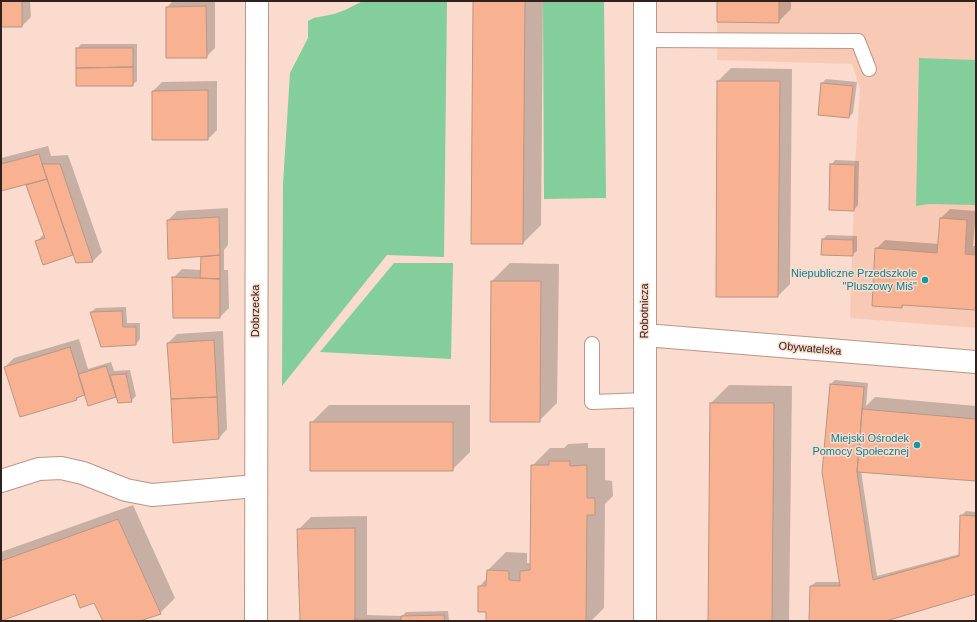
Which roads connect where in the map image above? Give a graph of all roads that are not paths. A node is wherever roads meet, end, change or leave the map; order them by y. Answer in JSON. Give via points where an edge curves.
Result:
{"nodes":[{"id":1,"x":257,"y":1,"type":"edge"},
{"id":2,"x":645,"y":1,"type":"edge"},
{"id":3,"x":645,"y":40,"type":"junction"},
{"id":4,"x":869,"y":69,"type":"dead end"},
{"id":5,"x":645,"y":335,"type":"junction"},
{"id":6,"x":592,"y":344,"type":"dead end"},
{"id":7,"x":976,"y":362,"type":"edge"},
{"id":8,"x":645,"y":400,"type":"junction"},
{"id":9,"x":1,"y":481,"type":"edge"},
{"id":10,"x":256,"y":486,"type":"junction"},
{"id":11,"x":256,"y":621,"type":"edge"},
{"id":12,"x":645,"y":621,"type":"edge"}],
"edges":[{"from":1,"to":10,"type":"street","name":"Dobrzecka"},
{"from":2,"to":3,"type":"street","name":"Robotnicza"},
{"from":3,"to":4,"type":"lane","via":[[858,41]]},
{"from":3,"to":5,"type":"street","name":"Robotnicza"},
{"from":5,"to":7,"type":"street","name":"Obywatelska"},
{"from":5,"to":8,"type":"street","name":"Robotnicza"},
{"from":6,"to":8,"type":"lane","via":[[592,402]]},
{"from":8,"to":12,"type":"street","name":"Robotnicza"},
{"from":9,"to":10,"type":"street","via":[[38,469],[61,468],[83,473],[126,490],[152,494]]},
{"from":10,"to":11,"type":"street","name":"Dobrzecka"}]}
